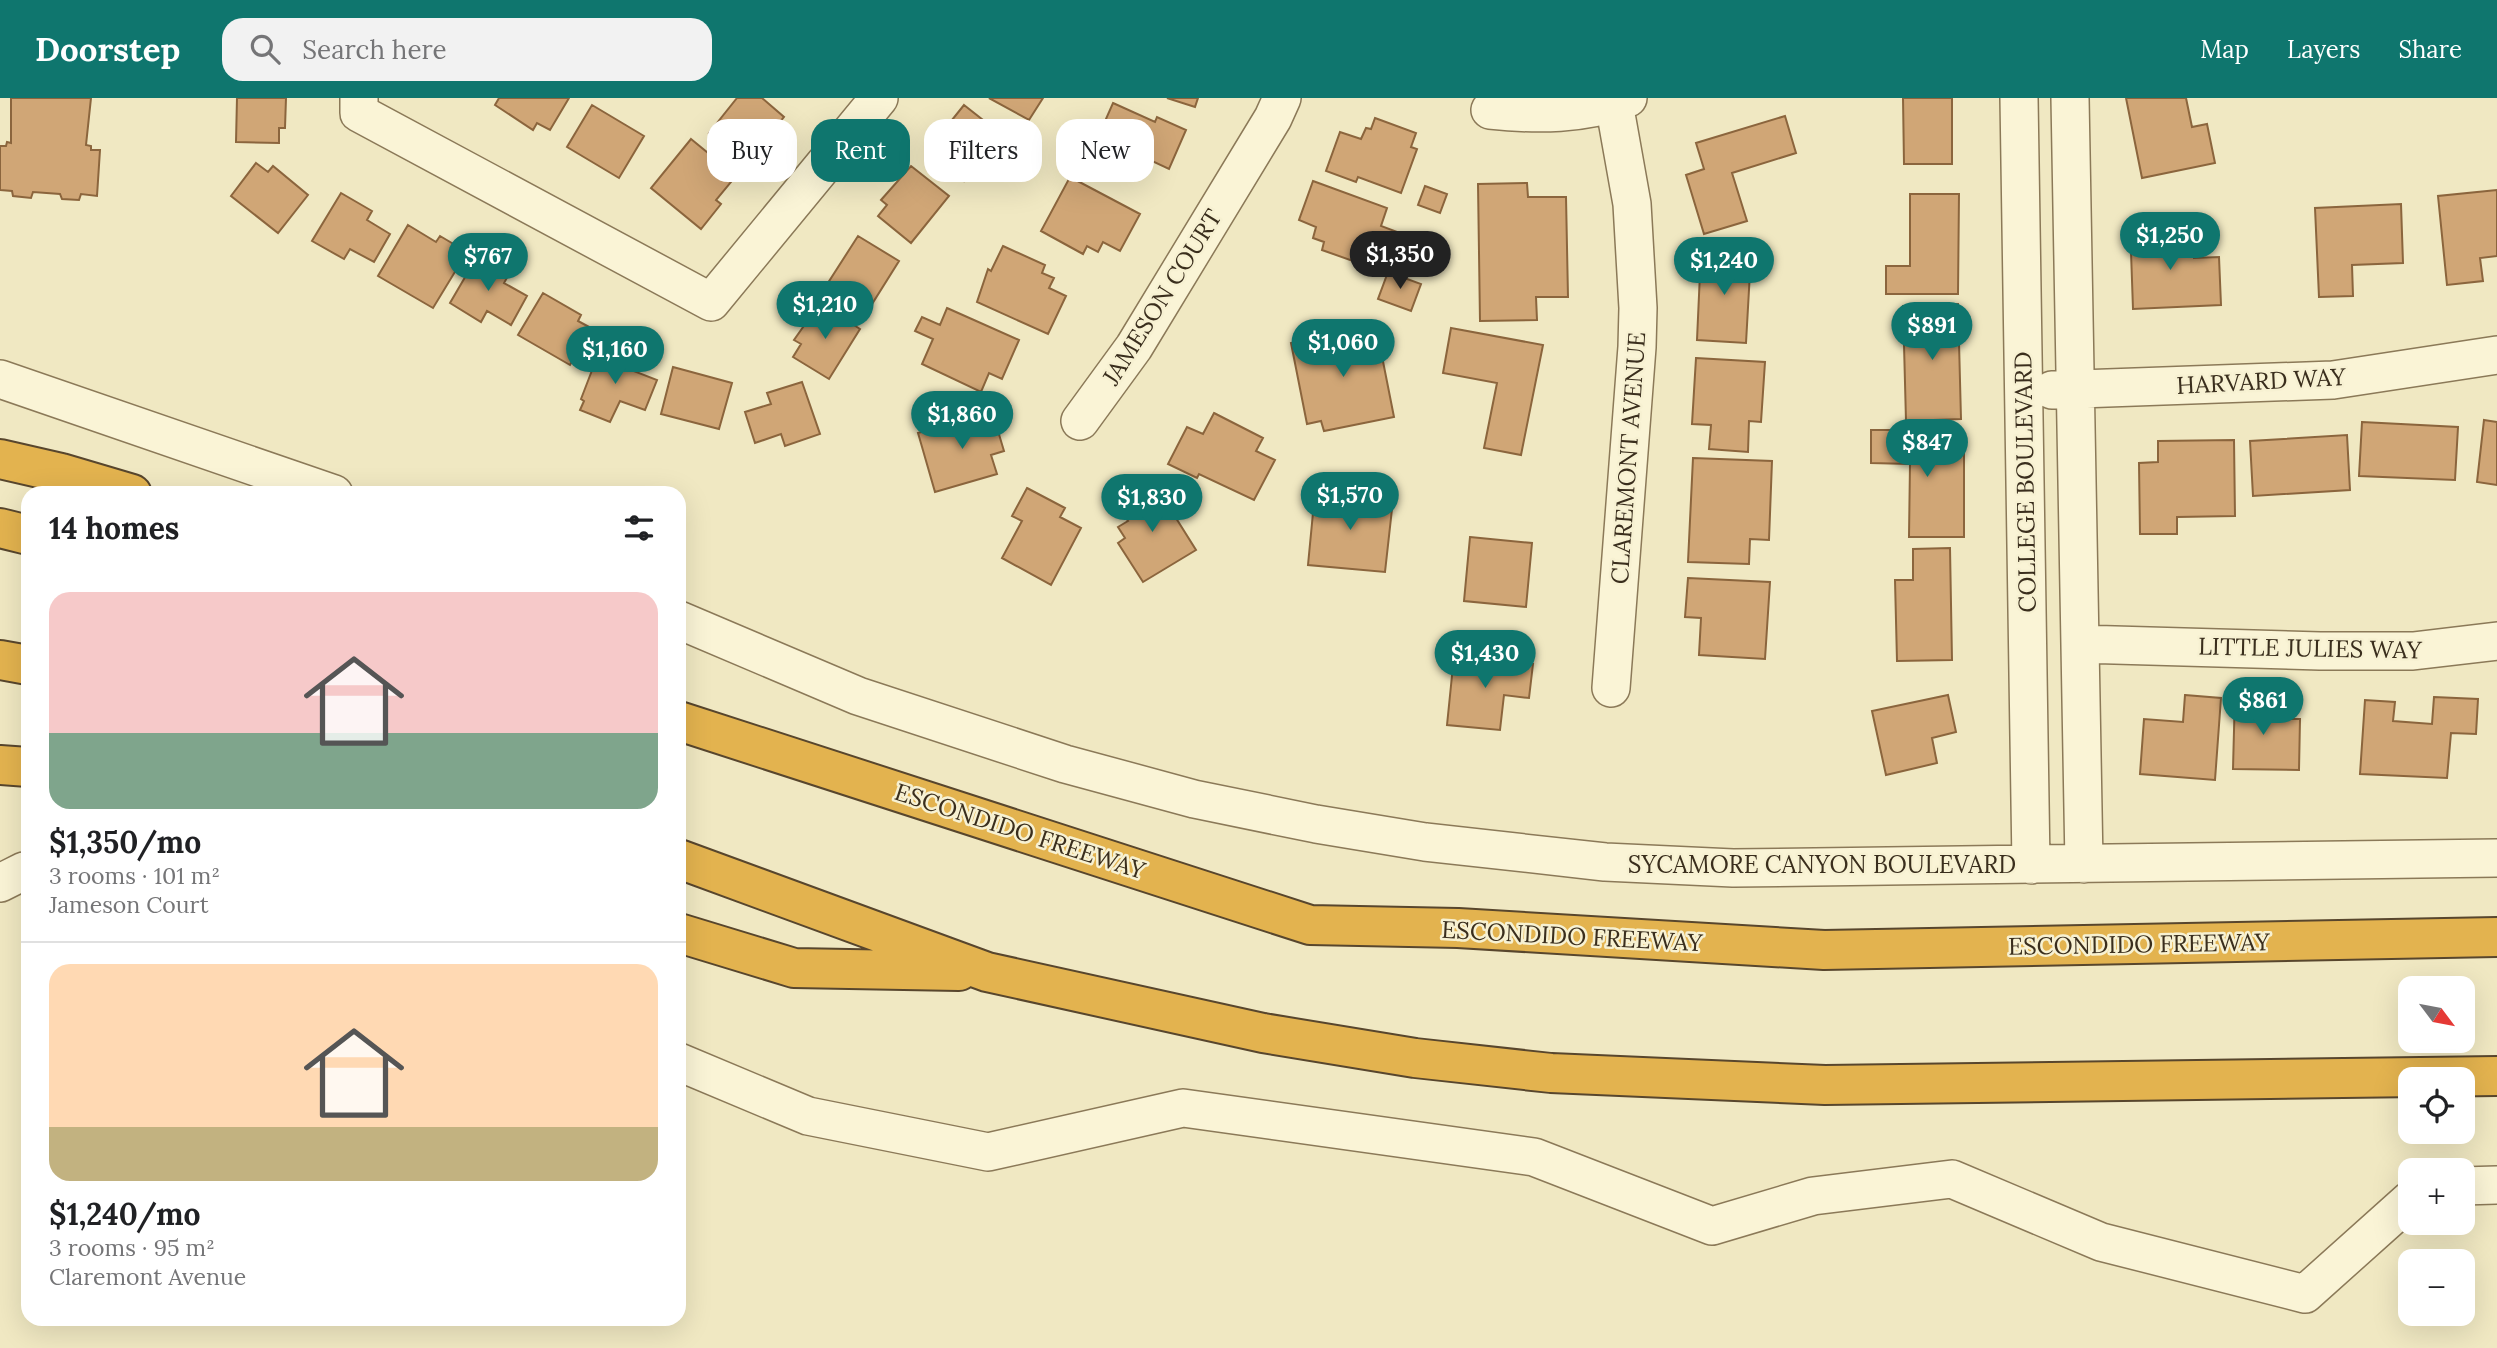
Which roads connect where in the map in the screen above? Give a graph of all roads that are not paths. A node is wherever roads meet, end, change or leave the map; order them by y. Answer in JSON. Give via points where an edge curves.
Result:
{"nodes":[{"id":1,"x":359,"y":98,"type":"edge"},
{"id":2,"x":879,"y":98,"type":"edge"},
{"id":3,"x":1282,"y":98,"type":"edge"},
{"id":4,"x":2019,"y":98,"type":"edge"},
{"id":5,"x":2070,"y":98,"type":"edge"},
{"id":6,"x":1621,"y":101,"type":"edge"},
{"id":7,"x":1490,"y":110,"type":"dead end"},
{"id":8,"x":2497,"y":355,"type":"edge"},
{"id":9,"x":0,"y":379,"type":"edge"},
{"id":10,"x":2075,"y":389,"type":"junction"},
{"id":11,"x":2024,"y":392,"type":"junction"},
{"id":12,"x":1080,"y":421,"type":"dead end"},
{"id":13,"x":0,"y":459,"type":"edge"},
{"id":14,"x":105,"y":486,"type":"edge"},
{"id":15,"x":311,"y":486,"type":"edge"},
{"id":16,"x":0,"y":528,"type":"edge"},
{"id":17,"x":21,"y":533,"type":"edge"},
{"id":18,"x":686,"y":623,"type":"edge"},
{"id":19,"x":2497,"y":641,"type":"edge"},
{"id":20,"x":2080,"y":644,"type":"junction"},
{"id":21,"x":0,"y":660,"type":"edge"},
{"id":22,"x":21,"y":664,"type":"edge"},
{"id":23,"x":1611,"y":688,"type":"dead end"},
{"id":24,"x":686,"y":723,"type":"edge"},
{"id":25,"x":0,"y":765,"type":"edge"},
{"id":26,"x":21,"y":766,"type":"edge"},
{"id":27,"x":2497,"y":858,"type":"edge"},
{"id":28,"x":686,"y":862,"type":"edge"},
{"id":29,"x":2084,"y":864,"type":"junction"},
{"id":30,"x":2031,"y":865,"type":"junction"},
{"id":31,"x":21,"y":874,"type":"edge"},
{"id":32,"x":0,"y":883,"type":"edge"},
{"id":33,"x":686,"y":935,"type":"edge"},
{"id":34,"x":2497,"y":937,"type":"edge"},
{"id":35,"x":987,"y":972,"type":"junction"},
{"id":36,"x":686,"y":1065,"type":"edge"},
{"id":37,"x":2497,"y":1076,"type":"edge"},
{"id":38,"x":2497,"y":1185,"type":"edge"},
{"id":39,"x":2475,"y":1186,"type":"edge"},
{"id":40,"x":2398,"y":1211,"type":"edge"}],
"edges":[{"from":1,"to":2,"type":"street","via":[[359,113],[711,302]]},
{"from":3,"to":12,"type":"street","name":"JAMESON COURT","via":[[1134,348]]},
{"from":4,"to":11,"type":"street","name":"COLLEGE BOULEVARD"},
{"from":5,"to":10,"type":"street"},
{"from":6,"to":7,"type":"street","via":[[1561,114]]},
{"from":6,"to":23,"type":"street","name":"CLAREMONT AVENUE","via":[[1638,308]]},
{"from":8,"to":10,"type":"street","name":"HARVARD WAY","via":[[2333,380]]},
{"from":9,"to":15,"type":"street"},
{"from":10,"to":11,"type":"street","name":"HARVARD WAY"},
{"from":10,"to":20,"type":"street"},
{"from":11,"to":30,"type":"street","name":"COLLEGE BOULEVARD"},
{"from":13,"to":14,"type":"highway"},
{"from":16,"to":17,"type":"highway"},
{"from":18,"to":30,"type":"street","name":"SYCAMORE CANYON BOULEVARD","via":[[858,696],[984,739],[1194,799],[1316,824],[1438,844],[1605,862],[1732,868]]},
{"from":19,"to":20,"type":"street","name":"LITTLE JULIES WAY","via":[[2413,652]]},
{"from":20,"to":29,"type":"street"},
{"from":21,"to":22,"type":"highway"},
{"from":24,"to":34,"type":"highway","name":"ESCONDIDO FREEWAY","via":[[1310,925],[1458,928],[1824,950]]},
{"from":25,"to":26,"type":"highway"},
{"from":27,"to":29,"type":"street","name":"SYCAMORE CANYON BOULEVARD"},
{"from":28,"to":35,"type":"highway"},
{"from":29,"to":30,"type":"street","name":"SYCAMORE CANYON BOULEVARD"},
{"from":31,"to":32,"type":"street"},
{"from":33,"to":35,"type":"highway","via":[[794,968]]},
{"from":35,"to":37,"type":"highway","via":[[1263,1033],[1415,1058],[1551,1073],[1825,1085]]},
{"from":36,"to":40,"type":"street","via":[[808,1115],[988,1152],[1183,1108],[1534,1157],[1712,1226],[1813,1196],[1952,1179],[2101,1242],[2305,1294]]},
{"from":38,"to":39,"type":"street"}]}
